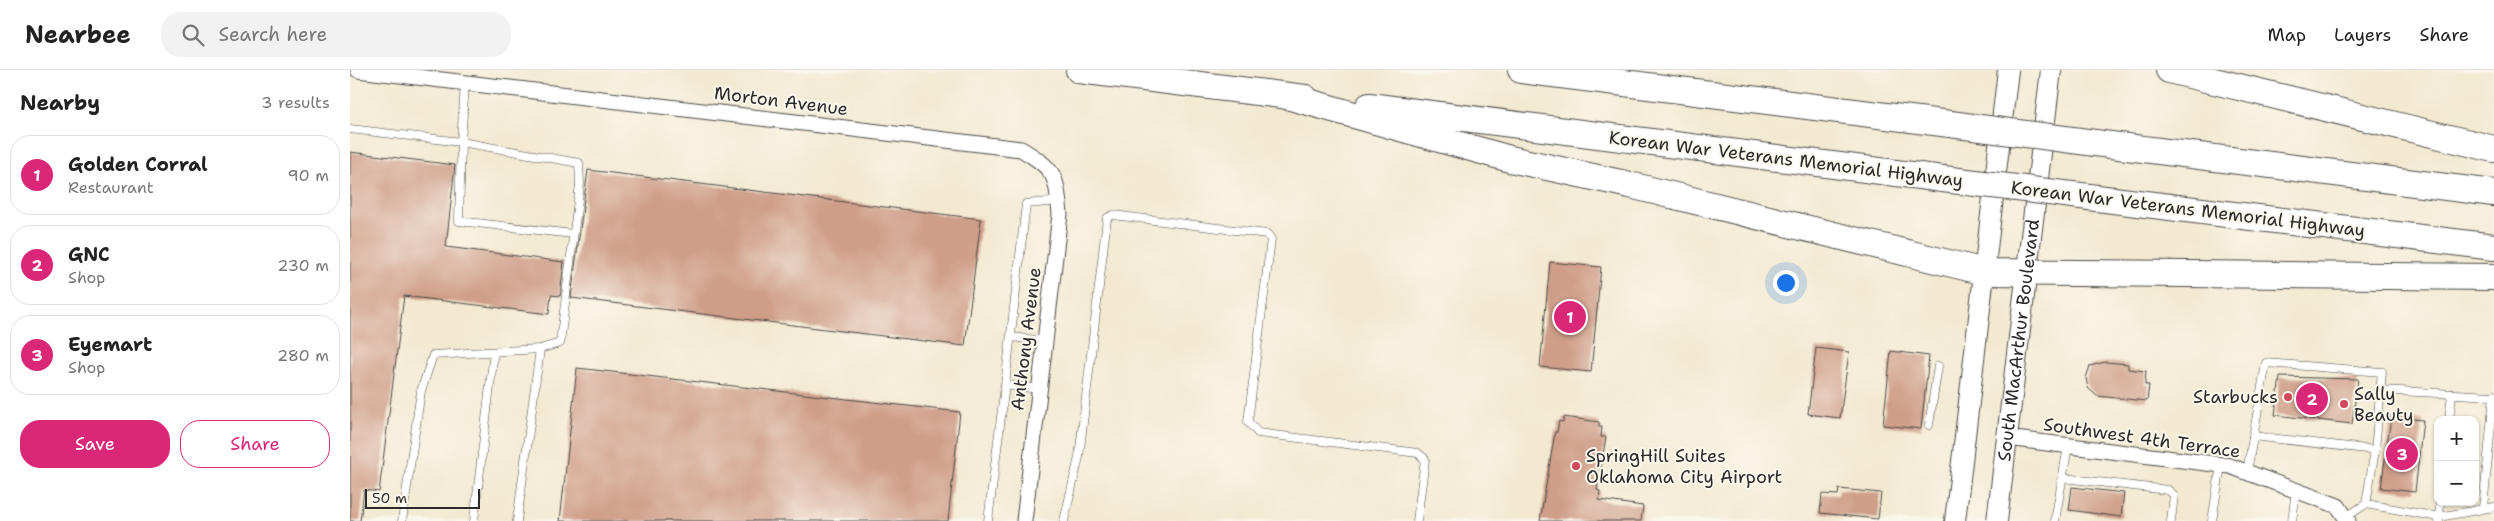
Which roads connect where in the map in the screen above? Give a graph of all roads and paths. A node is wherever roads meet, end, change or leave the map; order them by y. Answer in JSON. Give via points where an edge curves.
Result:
{"nodes":[{"id":1,"x":358,"y":70,"type":"edge"},
{"id":2,"x":1079,"y":70,"type":"edge"},
{"id":3,"x":1522,"y":70,"type":"edge"},
{"id":4,"x":2008,"y":70,"type":"edge"},
{"id":5,"x":2051,"y":70,"type":"edge"},
{"id":6,"x":2169,"y":70,"type":"edge"},
{"id":7,"x":465,"y":83,"type":"junction"},
{"id":8,"x":1287,"y":96,"type":"junction"},
{"id":9,"x":350,"y":129,"type":"edge"},
{"id":10,"x":461,"y":142,"type":"junction"},
{"id":11,"x":2494,"y":149,"type":"edge"},
{"id":12,"x":1046,"y":164,"type":"joint"},
{"id":13,"x":2494,"y":193,"type":"edge"},
{"id":14,"x":1059,"y":201,"type":"junction"},
{"id":15,"x":573,"y":234,"type":"junction"},
{"id":16,"x":2494,"y":247,"type":"edge"},
{"id":17,"x":1985,"y":272,"type":"junction"},
{"id":18,"x":2027,"y":273,"type":"junction"},
{"id":19,"x":2494,"y":276,"type":"edge"},
{"id":20,"x":1011,"y":337,"type":"junction"},
{"id":21,"x":1045,"y":341,"type":"junction"},
{"id":22,"x":540,"y":349,"type":"junction"},
{"id":23,"x":494,"y":352,"type":"junction"},
{"id":24,"x":1938,"y":366,"type":"dead end"},
{"id":25,"x":1006,"y":385,"type":"junction"},
{"id":26,"x":1040,"y":389,"type":"junction"},
{"id":27,"x":2380,"y":390,"type":"junction"},
{"id":28,"x":2452,"y":394,"type":"junction"},
{"id":29,"x":2493,"y":395,"type":"edge"},
{"id":30,"x":2449,"y":416,"type":"edge"},
{"id":31,"x":1929,"y":425,"type":"dead end"},
{"id":32,"x":2253,"y":436,"type":"junction"},
{"id":33,"x":2007,"y":438,"type":"junction"},
{"id":34,"x":2068,"y":446,"type":"junction"},
{"id":35,"x":2375,"y":450,"type":"junction"},
{"id":36,"x":2221,"y":465,"type":"junction"},
{"id":37,"x":2247,"y":472,"type":"junction"},
{"id":38,"x":2063,"y":478,"type":"junction"},
{"id":39,"x":2296,"y":491,"type":"junction"},
{"id":40,"x":2366,"y":504,"type":"junction"},
{"id":41,"x":2440,"y":506,"type":"edge"},
{"id":42,"x":2494,"y":507,"type":"edge"},
{"id":43,"x":2483,"y":508,"type":"junction"},
{"id":44,"x":2347,"y":519,"type":"edge"},
{"id":45,"x":2439,"y":519,"type":"edge"},
{"id":46,"x":402,"y":521,"type":"edge"},
{"id":47,"x":474,"y":521,"type":"edge"},
{"id":48,"x":517,"y":521,"type":"edge"},
{"id":49,"x":988,"y":521,"type":"edge"},
{"id":50,"x":1024,"y":521,"type":"edge"},
{"id":51,"x":1064,"y":521,"type":"edge"},
{"id":52,"x":1417,"y":521,"type":"edge"},
{"id":53,"x":1955,"y":521,"type":"edge"},
{"id":54,"x":1997,"y":521,"type":"edge"},
{"id":55,"x":2056,"y":521,"type":"edge"},
{"id":56,"x":2172,"y":521,"type":"edge"},
{"id":57,"x":2212,"y":521,"type":"edge"},
{"id":58,"x":2292,"y":521,"type":"edge"}],
"edges":[{"from":1,"to":7,"type":"street","name":"Morton Avenue"},
{"from":2,"to":8,"type":"highway","name":"Korean War Veterans Memorial Highway"},
{"from":3,"to":13,"type":"highway","bridge":true},
{"from":4,"to":17,"type":"main road"},
{"from":5,"to":18,"type":"main road","name":"South MacArthur Boulevard"},
{"from":6,"to":11,"type":"highway"},
{"from":7,"to":10,"type":"lane"},
{"from":7,"to":12,"type":"street","name":"Morton Avenue","via":[[1021,148]]},
{"from":8,"to":16,"type":"highway","name":"Korean War Veterans Memorial Highway","bridge":true},
{"from":8,"to":17,"type":"highway","via":[[1510,159]]},
{"from":9,"to":10,"type":"lane"},
{"from":10,"to":15,"type":"lane","via":[[579,163],[580,184]]},
{"from":10,"to":15,"type":"lane","via":[[458,221]]},
{"from":12,"to":14,"type":"street","name":"Anthony Avenue","via":[[1057,182]]},
{"from":14,"to":20,"type":"lane","via":[[1026,204]]},
{"from":14,"to":21,"type":"street","name":"Anthony Avenue"},
{"from":15,"to":22,"type":"lane","via":[[560,343]]},
{"from":17,"to":18,"type":"highway"},
{"from":17,"to":53,"type":"main road"},
{"from":18,"to":19,"type":"highway"},
{"from":18,"to":33,"type":"main road","name":"South MacArthur Boulevard"},
{"from":20,"to":21,"type":"lane"},
{"from":20,"to":25,"type":"lane"},
{"from":21,"to":26,"type":"street","name":"Anthony Avenue"},
{"from":22,"to":23,"type":"lane"},
{"from":22,"to":48,"type":"lane"},
{"from":23,"to":46,"type":"lane","via":[[433,355],[422,391]]},
{"from":23,"to":47,"type":"lane"},
{"from":24,"to":31,"type":"lane"},
{"from":25,"to":26,"type":"lane"},
{"from":25,"to":49,"type":"lane"},
{"from":26,"to":50,"type":"street","name":"Anthony Avenue"},
{"from":27,"to":28,"type":"lane"},
{"from":27,"to":32,"type":"lane","via":[[2382,372],[2266,363]]},
{"from":27,"to":35,"type":"lane"},
{"from":28,"to":29,"type":"lane"},
{"from":28,"to":30,"type":"lane"},
{"from":29,"to":43,"type":"lane"},
{"from":32,"to":35,"type":"lane"},
{"from":32,"to":37,"type":"lane"},
{"from":33,"to":34,"type":"street","name":"Southwest 4th Terrace"},
{"from":33,"to":54,"type":"main road","name":"South MacArthur Boulevard"},
{"from":34,"to":36,"type":"street","name":"Southwest 4th Terrace"},
{"from":34,"to":38,"type":"lane"},
{"from":35,"to":40,"type":"lane"},
{"from":36,"to":37,"type":"street","name":"Southwest 4th Terrace"},
{"from":36,"to":57,"type":"lane"},
{"from":37,"to":39,"type":"street","name":"Southwest 4th Terrace"},
{"from":38,"to":55,"type":"lane"},
{"from":38,"to":56,"type":"lane","via":[[2168,490],[2174,495]]},
{"from":39,"to":44,"type":"street","name":"Southwest 4th Terrace","via":[[2338,506]]},
{"from":39,"to":58,"type":"lane"},
{"from":40,"to":44,"type":"lane"},
{"from":40,"to":45,"type":"lane"},
{"from":41,"to":45,"type":"lane"},
{"from":42,"to":43,"type":"lane"},
{"from":43,"to":45,"type":"lane"},
{"from":51,"to":52,"type":"lane","via":[[1079,457],[1107,218],[1113,215],[1267,234],[1271,239],[1248,422],[1258,433],[1418,453],[1425,459]]}]}
